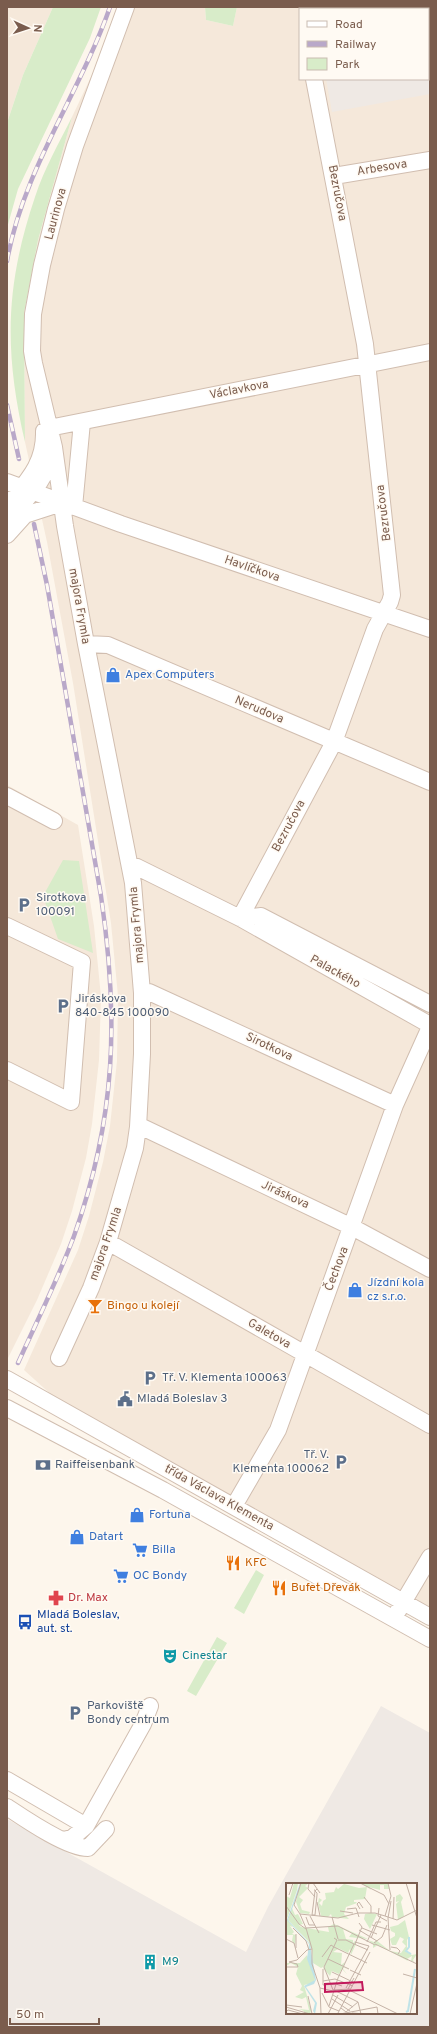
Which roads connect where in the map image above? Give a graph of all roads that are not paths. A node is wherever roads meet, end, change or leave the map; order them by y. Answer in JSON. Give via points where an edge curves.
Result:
{"nodes":[{"id":1,"x":126,"y":7,"type":"edge"},
{"id":2,"x":314,"y":80,"type":"edge"},
{"id":3,"x":430,"y":160,"type":"edge"},
{"id":4,"x":334,"y":176,"type":"junction"},
{"id":5,"x":430,"y":352,"type":"edge"},
{"id":6,"x":366,"y":363,"type":"junction"},
{"id":7,"x":44,"y":411,"type":"junction"},
{"id":8,"x":82,"y":422,"type":"junction"},
{"id":9,"x":49,"y":428,"type":"junction"},
{"id":10,"x":54,"y":447,"type":"junction"},
{"id":11,"x":17,"y":486,"type":"edge"},
{"id":12,"x":68,"y":505,"type":"junction"},
{"id":13,"x":9,"y":515,"type":"edge"},
{"id":14,"x":7,"y":535,"type":"edge"},
{"id":15,"x":382,"y":614,"type":"junction"},
{"id":16,"x":430,"y":629,"type":"edge"},
{"id":17,"x":86,"y":644,"type":"junction"},
{"id":18,"x":334,"y":742,"type":"junction"},
{"id":19,"x":430,"y":782,"type":"edge"},
{"id":20,"x":7,"y":796,"type":"edge"},
{"id":21,"x":54,"y":821,"type":"dead end"},
{"id":22,"x":130,"y":866,"type":"junction"},
{"id":23,"x":240,"y":918,"type":"junction"},
{"id":24,"x":7,"y":926,"type":"edge"},
{"id":25,"x":142,"y":993,"type":"junction"},
{"id":26,"x":430,"y":1004,"type":"edge"},
{"id":27,"x":430,"y":1026,"type":"edge"},
{"id":28,"x":7,"y":1070,"type":"edge"},
{"id":29,"x":395,"y":1104,"type":"junction"},
{"id":30,"x":138,"y":1127,"type":"junction"},
{"id":31,"x":352,"y":1227,"type":"junction"},
{"id":32,"x":108,"y":1242,"type":"junction"},
{"id":33,"x":430,"y":1269,"type":"edge"},
{"id":34,"x":305,"y":1354,"type":"junction"},
{"id":35,"x":59,"y":1358,"type":"dead end"},
{"id":36,"x":7,"y":1379,"type":"edge"},
{"id":37,"x":7,"y":1408,"type":"edge"},
{"id":38,"x":430,"y":1425,"type":"edge"},
{"id":39,"x":234,"y":1506,"type":"junction"},
{"id":40,"x":430,"y":1557,"type":"edge"},
{"id":41,"x":404,"y":1602,"type":"junction"},
{"id":42,"x":430,"y":1617,"type":"edge"},
{"id":43,"x":394,"y":1619,"type":"junction"},
{"id":44,"x":430,"y":1639,"type":"edge"},
{"id":45,"x":150,"y":1706,"type":"dead end"},
{"id":46,"x":7,"y":1780,"type":"edge"},
{"id":47,"x":7,"y":1807,"type":"edge"},
{"id":48,"x":86,"y":1826,"type":"junction"},
{"id":49,"x":106,"y":1828,"type":"dead end"},
{"id":50,"x":62,"y":1840,"type":"junction"}],
"edges":[{"from":1,"to":7,"type":"street","name":"Laurinova","via":[[75,146],[42,265],[33,314],[32,351]]},
{"from":2,"to":4,"type":"street","name":"Bezručova"},
{"from":3,"to":4,"type":"street","name":"Arbesova"},
{"from":4,"to":6,"type":"street","name":"Bezručova","via":[[365,344]]},
{"from":5,"to":6,"type":"street","name":"Václavkova"},
{"from":6,"to":8,"type":"street","name":"Václavkova"},
{"from":6,"to":15,"type":"street","name":"Bezručova","via":[[392,584],[390,602]]},
{"from":7,"to":9,"type":"street","name":"Laurinova"},
{"from":7,"to":11,"type":"street","via":[[43,452],[35,470]]},
{"from":8,"to":9,"type":"street","name":"Václavkova"},
{"from":8,"to":12,"type":"street"},
{"from":9,"to":10,"type":"street","name":"Laurinova"},
{"from":10,"to":11,"type":"street","via":[[49,468]]},
{"from":10,"to":12,"type":"street","name":"Laurinova"},
{"from":11,"to":12,"type":"street","name":"Havlíčkova"},
{"from":11,"to":13,"type":"street"},
{"from":12,"to":14,"type":"street","via":[[24,516]]},
{"from":12,"to":15,"type":"street","name":"Havlíčkova"},
{"from":12,"to":17,"type":"street","name":"majora Frymla"},
{"from":15,"to":16,"type":"street","name":"Havlíčkova"},
{"from":15,"to":18,"type":"street","name":"Bezručova"},
{"from":17,"to":18,"type":"street","name":"Nerudova","via":[[108,646]]},
{"from":17,"to":22,"type":"street","name":"majora Frymla"},
{"from":18,"to":19,"type":"street","name":"Nerudova"},
{"from":18,"to":23,"type":"street","name":"Bezručova"},
{"from":20,"to":21,"type":"street"},
{"from":22,"to":23,"type":"street","name":"Palackého","via":[[137,867]]},
{"from":22,"to":25,"type":"street","name":"majora Frymla"},
{"from":23,"to":26,"type":"street","name":"Palackého","via":[[262,916]]},
{"from":23,"to":27,"type":"street","name":"Palackého"},
{"from":24,"to":28,"type":"street","via":[[82,962],[71,1102]]},
{"from":25,"to":29,"type":"street","name":"Sirotkova","via":[[149,992]]},
{"from":25,"to":30,"type":"street","name":"majora Frymla"},
{"from":27,"to":29,"type":"street","name":"Čechova"},
{"from":29,"to":31,"type":"street","name":"Čechova"},
{"from":30,"to":31,"type":"street","name":"Jiráskova"},
{"from":30,"to":32,"type":"street","name":"majora Frymla","via":[[135,1148]]},
{"from":31,"to":33,"type":"street","name":"Jiráskova"},
{"from":31,"to":34,"type":"street","name":"Čechova"},
{"from":32,"to":34,"type":"street","name":"Galetova"},
{"from":32,"to":35,"type":"street","name":"majora Frymla","via":[[91,1288]]},
{"from":34,"to":38,"type":"street","name":"Galetova"},
{"from":34,"to":39,"type":"street","name":"Čechova","via":[[278,1430]]},
{"from":36,"to":39,"type":"street","name":"třída Václava Klementa"},
{"from":37,"to":43,"type":"street","name":"třída Václava Klementa","via":[[163,1490]]},
{"from":39,"to":41,"type":"street","name":"třída Václava Klementa"},
{"from":40,"to":41,"type":"street"},
{"from":41,"to":42,"type":"street","name":"třída Václava Klementa"},
{"from":41,"to":43,"type":"street"},
{"from":43,"to":44,"type":"street","name":"třída Václava Klementa"},
{"from":45,"to":48,"type":"street","via":[[144,1724]]},
{"from":46,"to":48,"type":"street"},
{"from":47,"to":50,"type":"street"},
{"from":48,"to":50,"type":"street","via":[[72,1838]]},
{"from":49,"to":50,"type":"street","via":[[88,1848],[76,1847]]}]}
